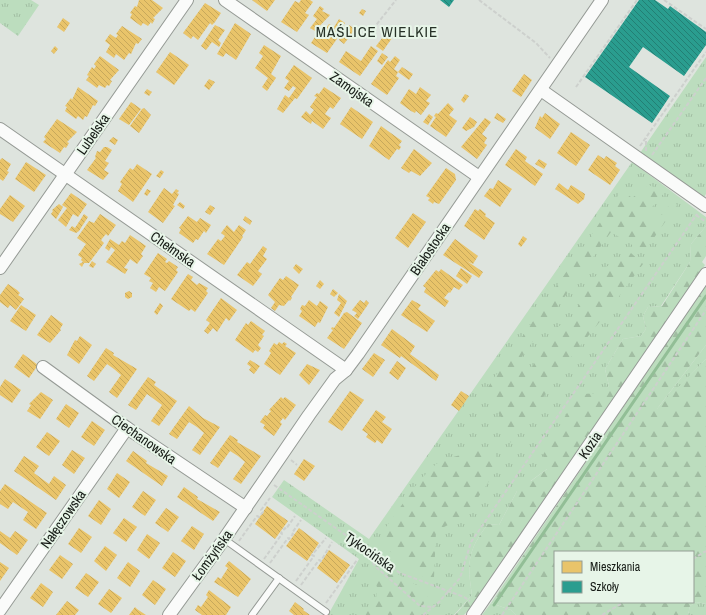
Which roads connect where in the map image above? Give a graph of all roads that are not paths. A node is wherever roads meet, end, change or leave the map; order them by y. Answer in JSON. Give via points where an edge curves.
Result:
{"nodes":[{"id":1,"x":187,"y":0,"type":"edge"},
{"id":2,"x":225,"y":0,"type":"edge"},
{"id":3,"x":602,"y":0,"type":"edge"},
{"id":4,"x":541,"y":90,"type":"junction"},
{"id":5,"x":0,"y":128,"type":"edge"},
{"id":6,"x":66,"y":174,"type":"junction"},
{"id":7,"x":479,"y":177,"type":"junction"},
{"id":8,"x":702,"y":209,"type":"edge"},
{"id":9,"x":0,"y":268,"type":"edge"},
{"id":10,"x":706,"y":274,"type":"edge"},
{"id":11,"x":43,"y":367,"type":"dead end"},
{"id":12,"x":346,"y":370,"type":"junction"},
{"id":13,"x":127,"y":428,"type":"junction"},
{"id":14,"x":255,"y":494,"type":"joint"},
{"id":15,"x":246,"y":508,"type":"junction"},
{"id":16,"x":224,"y":539,"type":"junction"},
{"id":17,"x":279,"y":578,"type":"junction"},
{"id":18,"x":0,"y":610,"type":"edge"},
{"id":19,"x":324,"y":610,"type":"road end"},
{"id":20,"x":476,"y":611,"type":"edge"},
{"id":21,"x":169,"y":615,"type":"edge"},
{"id":22,"x":252,"y":615,"type":"edge"}],
"edges":[{"from":1,"to":6,"type":"street","name":"Lubelska"},
{"from":2,"to":7,"type":"street","name":"Zamojska"},
{"from":3,"to":4,"type":"street","name":"Białostocka"},
{"from":4,"to":7,"type":"street","name":"Białostocka"},
{"from":4,"to":8,"type":"street","via":[[646,159]]},
{"from":5,"to":6,"type":"street","name":"Chełmska"},
{"from":6,"to":9,"type":"street","name":"Lubelska"},
{"from":6,"to":12,"type":"street","name":"Chełmska"},
{"from":7,"to":12,"type":"street","name":"Białostocka"},
{"from":10,"to":20,"type":"street","name":"Kozia"},
{"from":11,"to":13,"type":"street","name":"Ciechanowska"},
{"from":12,"to":14,"type":"street","name":"Białostocka","via":[[335,379]]},
{"from":13,"to":15,"type":"street","name":"Ciechanowska"},
{"from":13,"to":18,"type":"street","name":"Nałęczowska"},
{"from":14,"to":15,"type":"street","name":"Łomżyńska"},
{"from":15,"to":16,"type":"street","name":"Łomżyńska"},
{"from":16,"to":17,"type":"lane"},
{"from":16,"to":21,"type":"street","name":"Łomżyńska"},
{"from":17,"to":19,"type":"lane"},
{"from":17,"to":22,"type":"lane"}]}
